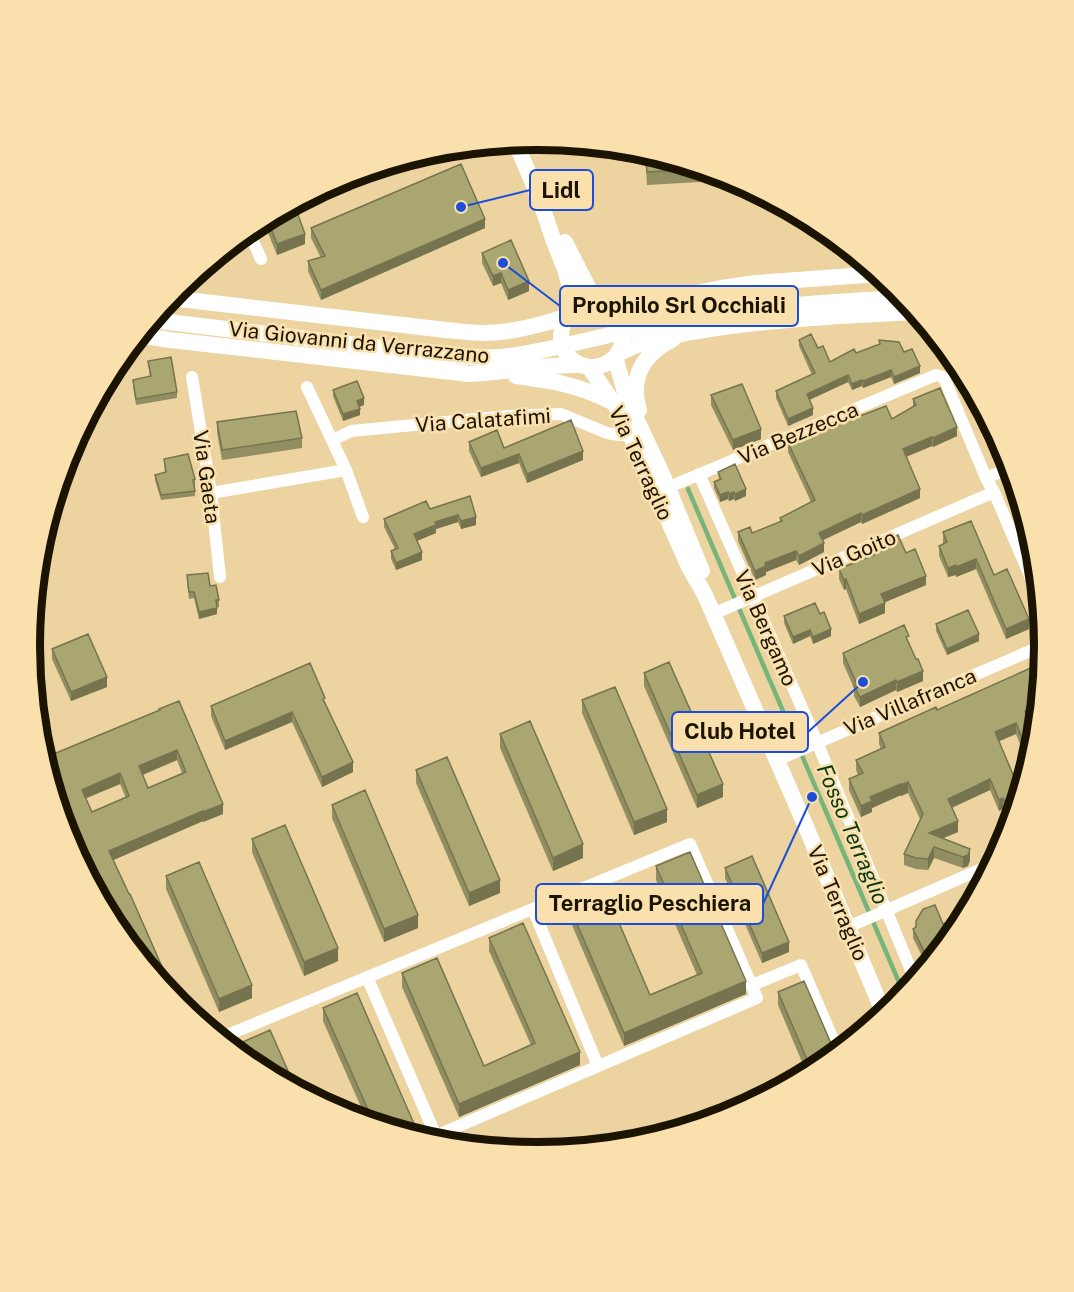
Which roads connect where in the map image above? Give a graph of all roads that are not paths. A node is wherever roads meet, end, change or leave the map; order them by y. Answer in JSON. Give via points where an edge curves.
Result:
{"nodes":[{"id":1,"x":519,"y":151,"type":"edge"},
{"id":2,"x":540,"y":200,"type":"junction"},
{"id":3,"x":252,"y":239,"type":"edge"},
{"id":4,"x":261,"y":259,"type":"dead end"},
{"id":5,"x":866,"y":275,"type":"edge"},
{"id":6,"x":882,"y":290,"type":"edge"},
{"id":7,"x":860,"y":295,"type":"junction"},
{"id":8,"x":890,"y":297,"type":"edge"},
{"id":9,"x":182,"y":299,"type":"edge"},
{"id":10,"x":602,"y":307,"type":"junction"},
{"id":11,"x":171,"y":311,"type":"edge"},
{"id":12,"x":904,"y":313,"type":"edge"},
{"id":13,"x":570,"y":314,"type":"junction"},
{"id":14,"x":162,"y":321,"type":"edge"},
{"id":15,"x":674,"y":322,"type":"junction"},
{"id":16,"x":149,"y":337,"type":"edge"},
{"id":17,"x":616,"y":356,"type":"junction"},
{"id":18,"x":586,"y":366,"type":"junction"},
{"id":19,"x":492,"y":373,"type":"junction"},
{"id":20,"x":192,"y":376,"type":"dead end"},
{"id":21,"x":307,"y":387,"type":"dead end"},
{"id":22,"x":614,"y":403,"type":"junction"},
{"id":23,"x":631,"y":435,"type":"junction"},
{"id":24,"x":333,"y":440,"type":"junction"},
{"id":25,"x":346,"y":470,"type":"junction"},
{"id":26,"x":1002,"y":471,"type":"edge"},
{"id":27,"x":699,"y":474,"type":"junction"},
{"id":28,"x":986,"y":478,"type":"junction"},
{"id":29,"x":662,"y":485,"type":"junction"},
{"id":30,"x":994,"y":492,"type":"junction"},
{"id":31,"x":211,"y":493,"type":"junction"},
{"id":32,"x":363,"y":517,"type":"dead end"},
{"id":33,"x":1027,"y":569,"type":"edge"},
{"id":34,"x":220,"y":577,"type":"dead end"},
{"id":35,"x":749,"y":598,"type":"junction"},
{"id":36,"x":720,"y":611,"type":"junction"},
{"id":37,"x":1034,"y":649,"type":"edge"},
{"id":38,"x":812,"y":744,"type":"junction"},
{"id":39,"x":784,"y":757,"type":"junction"},
{"id":40,"x":980,"y":870,"type":"edge"},
{"id":41,"x":533,"y":909,"type":"junction"},
{"id":42,"x":882,"y":912,"type":"junction"},
{"id":43,"x":854,"y":924,"type":"junction"},
{"id":44,"x":911,"y":972,"type":"edge"},
{"id":45,"x":368,"y":977,"type":"junction"},
{"id":46,"x":752,"y":985,"type":"junction"},
{"id":47,"x":881,"y":1004,"type":"edge"},
{"id":48,"x":228,"y":1035,"type":"edge"},
{"id":49,"x":835,"y":1043,"type":"edge"},
{"id":50,"x":598,"y":1066,"type":"junction"},
{"id":51,"x":428,"y":1130,"type":"edge"},
{"id":52,"x":442,"y":1133,"type":"edge"}],
"edges":[{"from":1,"to":2,"type":"main road"},
{"from":2,"to":10,"type":"main road"},
{"from":2,"to":13,"type":"main road","via":[[565,269]]},
{"from":3,"to":4,"type":"street"},
{"from":5,"to":10,"type":"main road","via":[[756,283],[649,303]]},
{"from":6,"to":7,"type":"main road"},
{"from":7,"to":8,"type":"main road"},
{"from":7,"to":15,"type":"main road","via":[[760,297]]},
{"from":9,"to":13,"type":"main road","via":[[484,333]]},
{"from":10,"to":13,"type":"main road","via":[[584,306]]},
{"from":10,"to":17,"type":"main road","via":[[615,314],[623,328],[622,346]]},
{"from":11,"to":15,"type":"main road","name":"Via Giovanni da Verrazzano","via":[[464,346],[507,346]]},
{"from":12,"to":15,"type":"main road","via":[[715,328]]},
{"from":13,"to":18,"type":"main road","via":[[562,330],[562,344],[570,357]]},
{"from":14,"to":15,"type":"main road","name":"Via Giovanni da Verrazzano","via":[[462,357],[539,351]]},
{"from":15,"to":17,"type":"main road"},
{"from":15,"to":29,"type":"main road","via":[[643,363],[635,394],[660,459]]},
{"from":16,"to":19,"type":"main road","via":[[441,372]]},
{"from":17,"to":18,"type":"main road","via":[[603,365]]},
{"from":17,"to":29,"type":"main road","name":"Via Terraglio","via":[[627,399]]},
{"from":18,"to":19,"type":"main road"},
{"from":18,"to":22,"type":"main road","name":"Via Terraglio"},
{"from":19,"to":22,"type":"main road","via":[[555,381]]},
{"from":20,"to":31,"type":"street","name":"Via Gaeta"},
{"from":21,"to":24,"type":"street"},
{"from":22,"to":23,"type":"main road","name":"Via Terraglio"},
{"from":23,"to":24,"type":"street","name":"Via Calatafimi","via":[[607,433],[561,414],[351,431]]},
{"from":23,"to":29,"type":"main road","name":"Via Terraglio"},
{"from":24,"to":25,"type":"street"},
{"from":25,"to":31,"type":"street"},
{"from":25,"to":32,"type":"street"},
{"from":26,"to":28,"type":"street"},
{"from":27,"to":28,"type":"street","name":"Via Bezzecca","via":[[936,375],[944,378]]},
{"from":27,"to":29,"type":"street","name":"Via Bezzecca"},
{"from":27,"to":35,"type":"street","name":"Via Bergamo"},
{"from":28,"to":30,"type":"street"},
{"from":29,"to":36,"type":"main road","name":"Via Terraglio","via":[[700,566],[705,595]]},
{"from":30,"to":33,"type":"street"},
{"from":30,"to":35,"type":"street","name":"Via Goito"},
{"from":31,"to":34,"type":"street","name":"Via Gaeta"},
{"from":35,"to":36,"type":"street","name":"Via Goito"},
{"from":35,"to":38,"type":"street","name":"Via Bergamo"},
{"from":36,"to":39,"type":"main road","name":"Via Terraglio"},
{"from":37,"to":38,"type":"street","name":"Via Villafranca"},
{"from":38,"to":39,"type":"street","name":"Via Villafranca"},
{"from":38,"to":42,"type":"street","name":"Via Bergamo"},
{"from":39,"to":43,"type":"main road","name":"Via Terraglio"},
{"from":40,"to":42,"type":"street"},
{"from":41,"to":45,"type":"street"},
{"from":41,"to":46,"type":"street","via":[[690,844]]},
{"from":41,"to":50,"type":"street"},
{"from":42,"to":43,"type":"street"},
{"from":42,"to":44,"type":"street","name":"Via Bergamo"},
{"from":43,"to":47,"type":"main road","name":"Via Terraglio"},
{"from":45,"to":48,"type":"street"},
{"from":45,"to":51,"type":"street"},
{"from":46,"to":49,"type":"street","via":[[801,965]]},
{"from":46,"to":50,"type":"street","via":[[757,998]]},
{"from":50,"to":52,"type":"street"}]}
